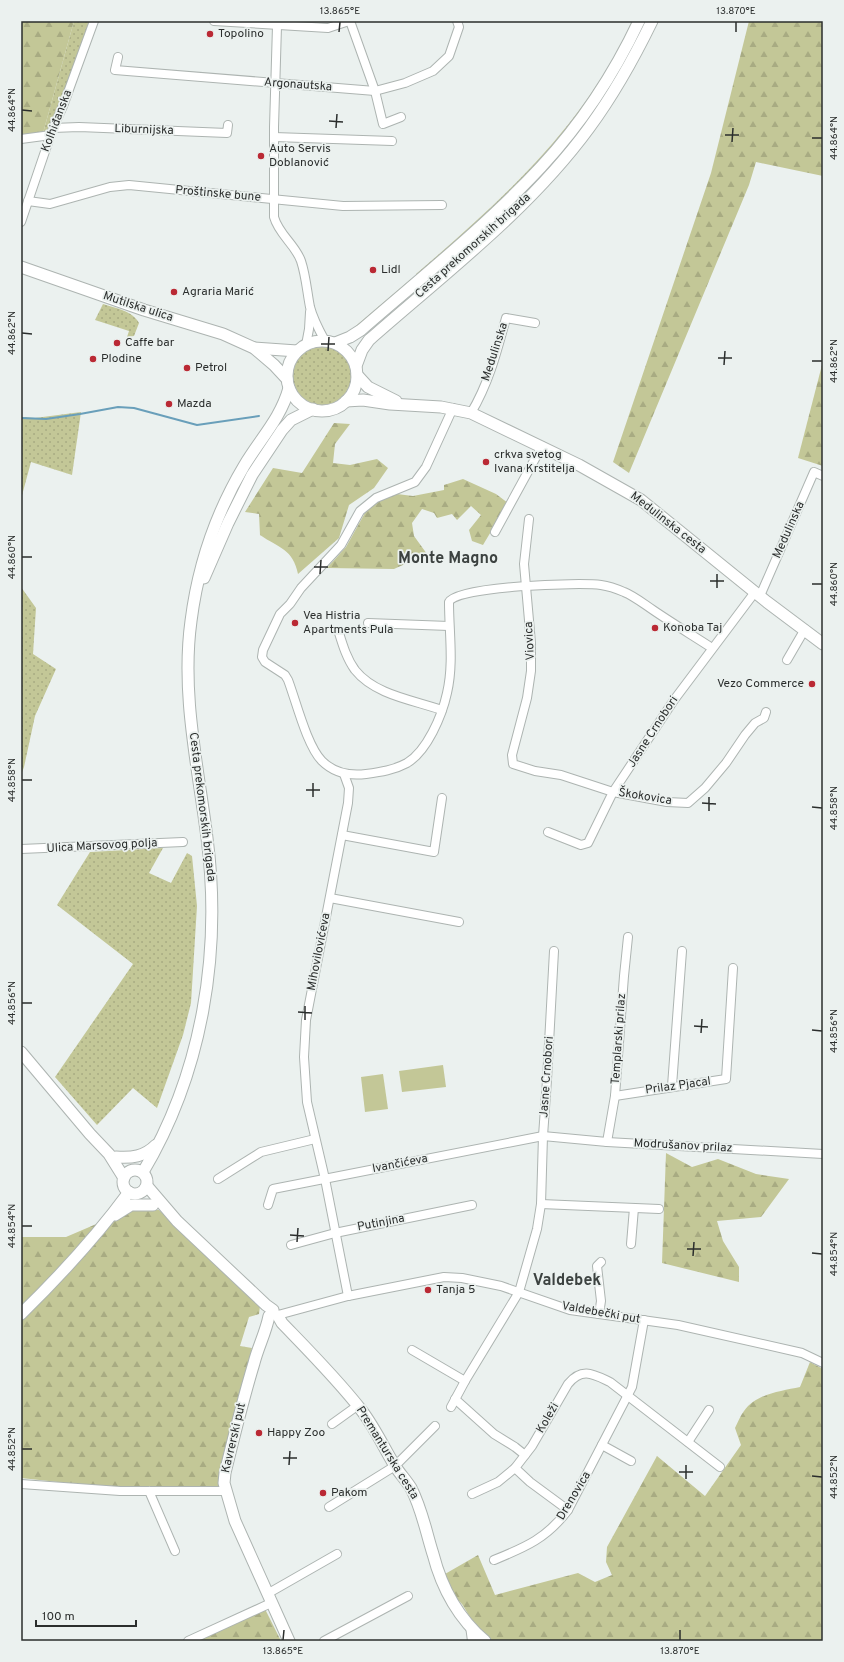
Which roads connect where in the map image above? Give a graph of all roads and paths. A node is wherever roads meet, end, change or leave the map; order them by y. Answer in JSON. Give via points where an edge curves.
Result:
{"nodes":[{"id":1,"x":94,"y":21,"type":"edge"},
{"id":2,"x":214,"y":21,"type":"edge"},
{"id":3,"x":349,"y":21,"type":"edge"},
{"id":4,"x":457,"y":21,"type":"edge"},
{"id":5,"x":639,"y":21,"type":"edge"},
{"id":6,"x":652,"y":21,"type":"edge"},
{"id":7,"x":277,"y":26,"type":"junction"},
{"id":8,"x":118,"y":56,"type":"dead end"},
{"id":9,"x":275,"y":83,"type":"junction"},
{"id":10,"x":374,"y":91,"type":"junction"},
{"id":11,"x":400,"y":117,"type":"dead end"},
{"id":12,"x":228,"y":125,"type":"dead end"},
{"id":13,"x":52,"y":131,"type":"junction"},
{"id":14,"x":274,"y":137,"type":"junction"},
{"id":15,"x":21,"y":139,"type":"edge"},
{"id":16,"x":392,"y":141,"type":"dead end"},
{"id":17,"x":274,"y":199,"type":"junction"},
{"id":18,"x":28,"y":201,"type":"junction"},
{"id":19,"x":442,"y":205,"type":"dead end"},
{"id":20,"x":21,"y":222,"type":"edge"},
{"id":21,"x":21,"y":267,"type":"edge"},
{"id":22,"x":310,"y":309,"type":"junction"},
{"id":23,"x":535,"y":323,"type":"dead end"},
{"id":24,"x":330,"y":342,"type":"junction"},
{"id":25,"x":254,"y":348,"type":"junction"},
{"id":26,"x":302,"y":348,"type":"junction"},
{"id":27,"x":356,"y":371,"type":"junction"},
{"id":28,"x":288,"y":384,"type":"junction"},
{"id":29,"x":346,"y":401,"type":"junction"},
{"id":30,"x":406,"y":405,"type":"junction"},
{"id":31,"x":453,"y":408,"type":"junction"},
{"id":32,"x":313,"y":409,"type":"junction"},
{"id":33,"x":471,"y":413,"type":"junction"},
{"id":34,"x":542,"y":446,"type":"junction"},
{"id":35,"x":823,"y":476,"type":"edge"},
{"id":36,"x":529,"y":519,"type":"dead end"},
{"id":37,"x":495,"y":532,"type":"dead end"},
{"id":38,"x":526,"y":586,"type":"junction"},
{"id":39,"x":757,"y":594,"type":"junction"},
{"id":40,"x":194,"y":597,"type":"junction"},
{"id":41,"x":368,"y":623,"type":"dead end"},
{"id":42,"x":449,"y":626,"type":"junction"},
{"id":43,"x":805,"y":629,"type":"junction"},
{"id":44,"x":338,"y":633,"type":"dead end"},
{"id":45,"x":823,"y":644,"type":"edge"},
{"id":46,"x":712,"y":648,"type":"junction"},
{"id":47,"x":787,"y":660,"type":"dead end"},
{"id":48,"x":442,"y":710,"type":"junction"},
{"id":49,"x":766,"y":712,"type":"dead end"},
{"id":50,"x":512,"y":761,"type":"joint"},
{"id":51,"x":344,"y":774,"type":"junction"},
{"id":52,"x":613,"y":792,"type":"junction"},
{"id":53,"x":442,"y":798,"type":"dead end"},
{"id":54,"x":548,"y":832,"type":"dead end"},
{"id":55,"x":342,"y":835,"type":"junction"},
{"id":56,"x":183,"y":842,"type":"dead end"},
{"id":57,"x":21,"y":849,"type":"edge"},
{"id":58,"x":330,"y":898,"type":"junction"},
{"id":59,"x":459,"y":922,"type":"dead end"},
{"id":60,"x":628,"y":937,"type":"dead end"},
{"id":61,"x":554,"y":951,"type":"dead end"},
{"id":62,"x":682,"y":951,"type":"dead end"},
{"id":63,"x":733,"y":968,"type":"dead end"},
{"id":64,"x":21,"y":1052,"type":"edge"},
{"id":65,"x":672,"y":1086,"type":"junction"},
{"id":66,"x":615,"y":1096,"type":"junction"},
{"id":67,"x":542,"y":1136,"type":"junction"},
{"id":68,"x":315,"y":1139,"type":"junction"},
{"id":69,"x":161,"y":1140,"type":"junction"},
{"id":70,"x":607,"y":1142,"type":"junction"},
{"id":71,"x":823,"y":1154,"type":"edge"},
{"id":72,"x":113,"y":1156,"type":"junction"},
{"id":73,"x":137,"y":1171,"type":"junction"},
{"id":74,"x":124,"y":1178,"type":"junction"},
{"id":75,"x":218,"y":1179,"type":"dead end"},
{"id":76,"x":325,"y":1179,"type":"junction"},
{"id":77,"x":138,"y":1190,"type":"junction"},
{"id":78,"x":541,"y":1204,"type":"junction"},
{"id":79,"x":153,"y":1205,"type":"junction"},
{"id":80,"x":268,"y":1205,"type":"dead end"},
{"id":81,"x":472,"y":1205,"type":"dead end"},
{"id":82,"x":634,"y":1208,"type":"junction"},
{"id":83,"x":659,"y":1209,"type":"dead end"},
{"id":84,"x":108,"y":1220,"type":"junction"},
{"id":85,"x":177,"y":1221,"type":"junction"},
{"id":86,"x":335,"y":1233,"type":"junction"},
{"id":87,"x":631,"y":1244,"type":"dead end"},
{"id":88,"x":291,"y":1245,"type":"dead end"},
{"id":89,"x":601,"y":1262,"type":"dead end"},
{"id":90,"x":519,"y":1292,"type":"junction"},
{"id":91,"x":348,"y":1296,"type":"junction"},
{"id":92,"x":21,"y":1314,"type":"edge"},
{"id":93,"x":599,"y":1314,"type":"junction"},
{"id":94,"x":274,"y":1315,"type":"junction"},
{"id":95,"x":644,"y":1320,"type":"junction"},
{"id":96,"x":412,"y":1350,"type":"dead end"},
{"id":97,"x":823,"y":1363,"type":"edge"},
{"id":98,"x":465,"y":1381,"type":"junction"},
{"id":99,"x":628,"y":1396,"type":"junction"},
{"id":100,"x":455,"y":1399,"type":"junction"},
{"id":101,"x":357,"y":1406,"type":"junction"},
{"id":102,"x":451,"y":1407,"type":"dead end"},
{"id":103,"x":709,"y":1410,"type":"dead end"},
{"id":104,"x":332,"y":1424,"type":"dead end"},
{"id":105,"x":435,"y":1426,"type":"dead end"},
{"id":106,"x":688,"y":1442,"type":"junction"},
{"id":107,"x":602,"y":1445,"type":"junction"},
{"id":108,"x":524,"y":1455,"type":"junction"},
{"id":109,"x":631,"y":1461,"type":"dead end"},
{"id":110,"x":395,"y":1466,"type":"junction"},
{"id":111,"x":720,"y":1467,"type":"dead end"},
{"id":112,"x":515,"y":1468,"type":"junction"},
{"id":113,"x":21,"y":1484,"type":"edge"},
{"id":114,"x":149,"y":1491,"type":"junction"},
{"id":115,"x":226,"y":1491,"type":"junction"},
{"id":116,"x":472,"y":1494,"type":"dead end"},
{"id":117,"x":329,"y":1507,"type":"dead end"},
{"id":118,"x":568,"y":1510,"type":"junction"},
{"id":119,"x":175,"y":1551,"type":"dead end"},
{"id":120,"x":337,"y":1554,"type":"dead end"},
{"id":121,"x":494,"y":1560,"type":"dead end"},
{"id":122,"x":408,"y":1596,"type":"dead end"},
{"id":123,"x":269,"y":1599,"type":"junction"},
{"id":124,"x":470,"y":1626,"type":"junction"},
{"id":125,"x":188,"y":1641,"type":"edge"},
{"id":126,"x":288,"y":1641,"type":"edge"},
{"id":127,"x":324,"y":1641,"type":"edge"},
{"id":128,"x":472,"y":1641,"type":"edge"},
{"id":129,"x":485,"y":1641,"type":"edge"}],
"edges":[{"from":1,"to":13,"type":"street","name":"Kolhiđanska"},
{"from":2,"to":7,"type":"street"},
{"from":3,"to":7,"type":"street","via":[[328,28]]},
{"from":3,"to":10,"type":"street"},
{"from":4,"to":10,"type":"street","name":"Argonautska","via":[[459,27],[449,56],[433,71],[405,83]]},
{"from":5,"to":24,"type":"main road","name":"Cesta prekomorskih brigada","via":[[604,86],[578,123],[499,211],[362,330],[350,337]]},
{"from":6,"to":27,"type":"main road","name":"Cesta prekomorskih brigada","via":[[614,92],[588,129],[551,173],[504,222],[369,340],[362,350]]},
{"from":7,"to":9,"type":"street"},
{"from":8,"to":9,"type":"street","name":"Argonautska","via":[[115,70]]},
{"from":9,"to":10,"type":"street","name":"Argonautska"},
{"from":9,"to":14,"type":"street"},
{"from":10,"to":11,"type":"street","via":[[383,124]]},
{"from":12,"to":13,"type":"street","name":"Liburnijska","via":[[227,134],[86,128]]},
{"from":13,"to":15,"type":"street","name":"Liburnijska"},
{"from":13,"to":18,"type":"street","name":"Kolhiđanska"},
{"from":14,"to":16,"type":"street"},
{"from":14,"to":17,"type":"street"},
{"from":17,"to":18,"type":"street","name":"Proštinske bune","via":[[129,185],[110,187],[50,204]]},
{"from":17,"to":19,"type":"street","name":"Proštinske bune","via":[[343,206]]},
{"from":17,"to":22,"type":"street","via":[[276,226],[296,250],[302,263]]},
{"from":18,"to":20,"type":"street","name":"Kolhiđanska"},
{"from":21,"to":25,"type":"main road","name":"Mutilska ulica","via":[[144,310],[223,334]]},
{"from":22,"to":24,"type":"street","via":[[318,328]]},
{"from":22,"to":26,"type":"street","via":[[309,329]]},
{"from":23,"to":33,"type":"street","name":"Medulinska","via":[[506,318],[492,369]]},
{"from":24,"to":26,"type":"main road","via":[[316,341]]},
{"from":24,"to":27,"type":"main road","via":[[351,356]]},
{"from":25,"to":26,"type":"main road","name":"Mutilska ulica"},
{"from":25,"to":28,"type":"main road","name":"Mutilska ulica","via":[[274,366]]},
{"from":26,"to":28,"type":"main road","via":[[289,364]]},
{"from":27,"to":29,"type":"main road","via":[[356,385]]},
{"from":27,"to":30,"type":"main road","via":[[364,384],[379,394]]},
{"from":28,"to":32,"type":"main road","via":[[298,401]]},
{"from":28,"to":40,"type":"main road","name":"Cesta prekomorskih brigada","via":[[284,406],[279,416],[245,464],[224,502],[206,551]]},
{"from":29,"to":30,"type":"main road","via":[[363,400]]},
{"from":29,"to":32,"type":"main road","via":[[336,408]]},
{"from":30,"to":31,"type":"main road","name":"Medulinska cesta"},
{"from":31,"to":33,"type":"main road","name":"Medulinska cesta"},
{"from":31,"to":51,"type":"street","via":[[426,467],[415,482],[376,498],[360,511],[341,545],[280,614],[263,650],[262,657],[265,662],[285,675],[288,680],[306,734],[321,760],[331,769]]},
{"from":32,"to":40,"type":"main road","name":"Cesta prekomorskih brigada","via":[[291,420],[252,475]]},
{"from":33,"to":34,"type":"main road","name":"Medulinska cesta"},
{"from":34,"to":37,"type":"street"},
{"from":34,"to":39,"type":"main road","name":"Medulinska cesta","via":[[641,500]]},
{"from":35,"to":39,"type":"street","name":"Medulinska","via":[[814,472]]},
{"from":36,"to":38,"type":"street","name":"Viovica","via":[[524,557]]},
{"from":38,"to":42,"type":"street","via":[[464,593],[451,599]]},
{"from":38,"to":46,"type":"street","via":[[575,583],[602,585],[625,593]]},
{"from":38,"to":50,"type":"street","name":"Viovica","via":[[531,643],[530,685]]},
{"from":39,"to":43,"type":"main road","name":"Medulinska cesta"},
{"from":39,"to":46,"type":"street","name":"Jasne Crnobori"},
{"from":40,"to":69,"type":"main road","name":"Cesta prekomorskih brigada","via":[[188,676],[190,717],[211,871],[210,954],[205,1000],[195,1044],[188,1070]]},
{"from":41,"to":42,"type":"street"},
{"from":42,"to":48,"type":"street","via":[[451,668]]},
{"from":43,"to":45,"type":"main road","name":"Medulinska cesta"},
{"from":43,"to":47,"type":"street"},
{"from":44,"to":48,"type":"street","via":[[345,653],[355,669],[375,687]]},
{"from":46,"to":52,"type":"street","name":"Jasne Crnobori"},
{"from":48,"to":51,"type":"street","via":[[423,747],[408,762],[380,772]]},
{"from":49,"to":52,"type":"street","name":"Škokovica","via":[[764,718],[755,723],[705,788],[688,803],[667,802]]},
{"from":50,"to":52,"type":"street","name":"Škokovica","via":[[513,764],[534,771],[561,775]]},
{"from":51,"to":55,"type":"street","name":"Mihovilovićeva","via":[[349,788]]},
{"from":52,"to":54,"type":"street","name":"Jasne Crnobori","via":[[588,843],[581,845]]},
{"from":53,"to":55,"type":"street","via":[[434,852]]},
{"from":55,"to":58,"type":"street","name":"Mihovilovićeva"},
{"from":56,"to":57,"type":"street","name":"Ulica Marsovog polja"},
{"from":58,"to":59,"type":"street"},
{"from":58,"to":68,"type":"street","name":"Mihovilovićeva","via":[[306,1020],[304,1057],[307,1102]]},
{"from":60,"to":66,"type":"street","name":"Templarski prilaz"},
{"from":61,"to":67,"type":"street","name":"Jasne Crnobori"},
{"from":62,"to":65,"type":"street"},
{"from":63,"to":65,"type":"street","name":"Prilaz Pjacal","via":[[726,1080]]},
{"from":64,"to":72,"type":"main road","via":[[90,1134]]},
{"from":65,"to":66,"type":"street","name":"Prilaz Pjacal"},
{"from":66,"to":70,"type":"street","name":"Templarski prilaz"},
{"from":67,"to":70,"type":"street","name":"Modrušanov prilaz"},
{"from":67,"to":76,"type":"street","name":"Ivančićeva"},
{"from":67,"to":78,"type":"street","name":"Jasne Crnobori"},
{"from":68,"to":75,"type":"street","via":[[262,1152]]},
{"from":68,"to":76,"type":"street","name":"Mihovilovićeva"},
{"from":69,"to":72,"type":"main road","via":[[139,1157]]},
{"from":69,"to":73,"type":"main road","name":"Cesta prekomorskih brigada"},
{"from":70,"to":71,"type":"street","name":"Modrušanov prilaz"},
{"from":72,"to":73,"type":"main road"},
{"from":72,"to":74,"type":"main road"},
{"from":73,"to":74,"type":"main road","via":[[128,1173]]},
{"from":73,"to":77,"type":"main road","via":[[147,1179]]},
{"from":74,"to":77,"type":"main road","via":[[124,1186]]},
{"from":76,"to":80,"type":"street","name":"Ivančićeva","via":[[273,1190]]},
{"from":76,"to":86,"type":"street","name":"Mihovilovićeva"},
{"from":77,"to":79,"type":"main road","name":"Premanturska cesta"},
{"from":77,"to":84,"type":"main road"},
{"from":77,"to":85,"type":"main road","name":"Premanturska cesta"},
{"from":78,"to":82,"type":"street"},
{"from":78,"to":90,"type":"street","name":"Jasne Crnobori","via":[[532,1251]]},
{"from":79,"to":84,"type":"main road","via":[[131,1205]]},
{"from":79,"to":85,"type":"main road","name":"Premanturska cesta"},
{"from":81,"to":86,"type":"street","name":"Putinjina"},
{"from":82,"to":83,"type":"street"},
{"from":82,"to":87,"type":"street"},
{"from":84,"to":92,"type":"main road","via":[[66,1269]]},
{"from":85,"to":94,"type":"main road","name":"Premanturska cesta"},
{"from":86,"to":88,"type":"street","name":"Putinjina"},
{"from":86,"to":91,"type":"street","name":"Mihovilovićeva"},
{"from":89,"to":93,"type":"street","via":[[597,1266],[601,1301]]},
{"from":90,"to":91,"type":"street","name":"Valdebečki put","via":[[479,1281],[444,1277]]},
{"from":90,"to":93,"type":"street","name":"Valdebečki put","via":[[570,1310]]},
{"from":90,"to":98,"type":"street","name":"Jasne Crnobori"},
{"from":91,"to":94,"type":"street","name":"Valdebečki put"},
{"from":93,"to":95,"type":"street","name":"Valdebečki put"},
{"from":94,"to":101,"type":"main road","name":"Premanturska cesta"},
{"from":94,"to":115,"type":"main road","name":"Kavrerski put","via":[[254,1361],[240,1412],[225,1473]]},
{"from":95,"to":97,"type":"street","name":"Valdebečki put","via":[[678,1325],[802,1353]]},
{"from":95,"to":99,"type":"street","name":"Drenovica","via":[[635,1378]]},
{"from":96,"to":98,"type":"street"},
{"from":98,"to":100,"type":"street","name":"Jasne Crnobori"},
{"from":99,"to":106,"type":"street","name":"Koleži"},
{"from":99,"to":107,"type":"street","name":"Drenovica"},
{"from":99,"to":108,"type":"street","name":"Koleži","via":[[598,1376],[586,1373],[578,1375],[568,1384],[532,1446]]},
{"from":100,"to":102,"type":"street","name":"Jasne Crnobori"},
{"from":100,"to":108,"type":"street","via":[[494,1434]]},
{"from":101,"to":104,"type":"street"},
{"from":101,"to":110,"type":"main road","name":"Premanturska cesta"},
{"from":103,"to":106,"type":"street"},
{"from":105,"to":110,"type":"street"},
{"from":106,"to":111,"type":"street","name":"Koleži"},
{"from":107,"to":109,"type":"street"},
{"from":107,"to":118,"type":"street","name":"Drenovica"},
{"from":108,"to":112,"type":"street","name":"Koleži"},
{"from":110,"to":117,"type":"street"},
{"from":110,"to":124,"type":"main road","name":"Premanturska cesta","via":[[421,1509],[445,1591],[458,1613]]},
{"from":112,"to":116,"type":"street","name":"Koleži","via":[[498,1482]]},
{"from":112,"to":118,"type":"street"},
{"from":113,"to":114,"type":"street"},
{"from":114,"to":115,"type":"street"},
{"from":114,"to":119,"type":"street"},
{"from":115,"to":123,"type":"main road","name":"Kavrerski put","via":[[235,1521]]},
{"from":118,"to":121,"type":"street","name":"Drenovica","via":[[542,1538]]},
{"from":120,"to":123,"type":"street"},
{"from":122,"to":127,"type":"street"},
{"from":123,"to":125,"type":"street"},
{"from":123,"to":126,"type":"main road","name":"Kavrerski put"},
{"from":124,"to":128,"type":"street"},
{"from":124,"to":129,"type":"main road","name":"Premanturska cesta"}]}
